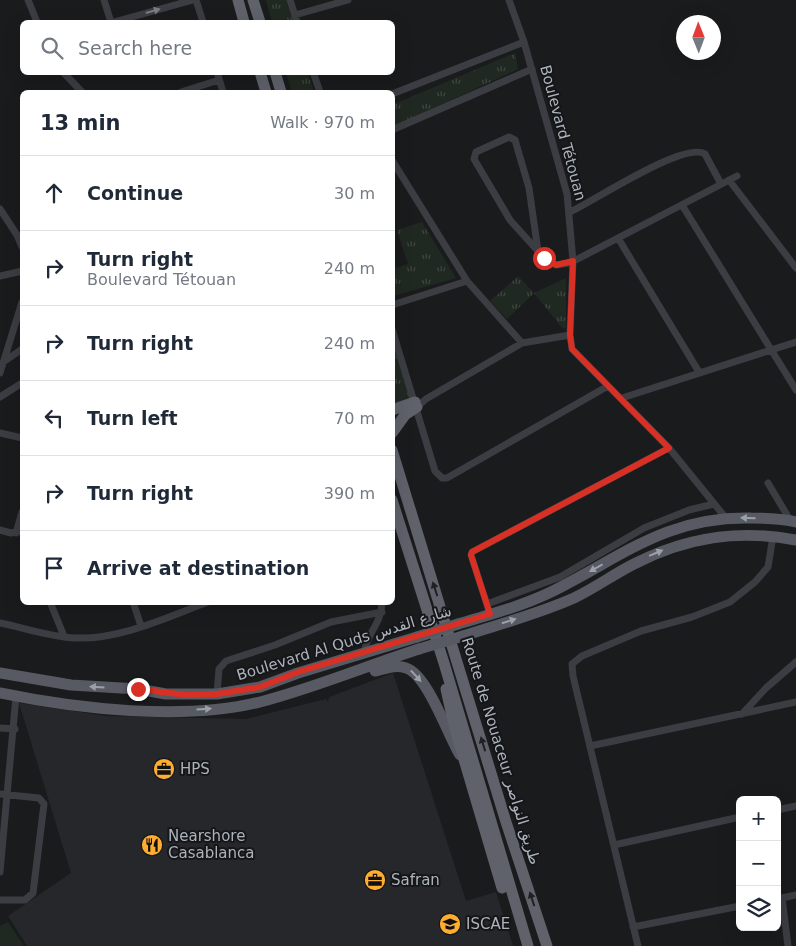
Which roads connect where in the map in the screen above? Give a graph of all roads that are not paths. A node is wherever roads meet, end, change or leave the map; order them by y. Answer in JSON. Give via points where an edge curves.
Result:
{"nodes":[{"id":1,"x":28,"y":0,"type":"edge"},
{"id":2,"x":104,"y":0,"type":"edge"},
{"id":3,"x":194,"y":0,"type":"edge"},
{"id":4,"x":238,"y":0,"type":"edge"},
{"id":5,"x":253,"y":0,"type":"edge"},
{"id":6,"x":290,"y":0,"type":"edge"},
{"id":7,"x":348,"y":0,"type":"edge"},
{"id":8,"x":509,"y":0,"type":"edge"},
{"id":9,"x":296,"y":19,"type":"edge"},
{"id":10,"x":36,"y":20,"type":"edge"},
{"id":11,"x":111,"y":20,"type":"edge"},
{"id":12,"x":119,"y":20,"type":"edge"},
{"id":13,"x":202,"y":20,"type":"edge"},
{"id":14,"x":243,"y":20,"type":"edge"},
{"id":15,"x":259,"y":20,"type":"edge"},
{"id":16,"x":524,"y":42,"type":"junction"},
{"id":17,"x":532,"y":69,"type":"junction"},
{"id":18,"x":66,"y":75,"type":"edge"},
{"id":19,"x":261,"y":75,"type":"edge"},
{"id":20,"x":276,"y":75,"type":"edge"},
{"id":21,"x":314,"y":75,"type":"edge"},
{"id":22,"x":218,"y":76,"type":"edge"},
{"id":23,"x":80,"y":90,"type":"edge"},
{"id":24,"x":186,"y":90,"type":"edge"},
{"id":25,"x":222,"y":90,"type":"edge"},
{"id":26,"x":265,"y":90,"type":"edge"},
{"id":27,"x":280,"y":90,"type":"edge"},
{"id":28,"x":319,"y":90,"type":"edge"},
{"id":29,"x":395,"y":93,"type":"edge"},
{"id":30,"x":395,"y":129,"type":"edge"},
{"id":31,"x":395,"y":165,"type":"edge"},
{"id":32,"x":738,"y":176,"type":"dead end"},
{"id":33,"x":729,"y":180,"type":"junction"},
{"id":34,"x":721,"y":184,"type":"junction"},
{"id":35,"x":682,"y":205,"type":"junction"},
{"id":36,"x":0,"y":209,"type":"edge"},
{"id":37,"x":570,"y":212,"type":"junction"},
{"id":38,"x":20,"y":235,"type":"edge"},
{"id":39,"x":618,"y":238,"type":"junction"},
{"id":40,"x":538,"y":251,"type":"junction"},
{"id":41,"x":573,"y":261,"type":"junction"},
{"id":42,"x":796,"y":268,"type":"edge"},
{"id":43,"x":20,"y":271,"type":"edge"},
{"id":44,"x":0,"y":276,"type":"edge"},
{"id":45,"x":467,"y":281,"type":"junction"},
{"id":46,"x":395,"y":304,"type":"edge"},
{"id":47,"x":20,"y":308,"type":"edge"},
{"id":48,"x":570,"y":335,"type":"junction"},
{"id":49,"x":395,"y":337,"type":"edge"},
{"id":50,"x":796,"y":342,"type":"edge"},
{"id":51,"x":522,"y":343,"type":"junction"},
{"id":52,"x":770,"y":349,"type":"junction"},
{"id":53,"x":20,"y":350,"type":"edge"},
{"id":54,"x":2,"y":363,"type":"edge"},
{"id":55,"x":699,"y":372,"type":"junction"},
{"id":56,"x":0,"y":373,"type":"edge"},
{"id":57,"x":20,"y":383,"type":"edge"},
{"id":58,"x":608,"y":386,"type":"junction"},
{"id":59,"x":796,"y":390,"type":"edge"},
{"id":60,"x":0,"y":397,"type":"edge"},
{"id":61,"x":622,"y":398,"type":"junction"},
{"id":62,"x":420,"y":402,"type":"junction"},
{"id":63,"x":395,"y":409,"type":"edge"},
{"id":64,"x":395,"y":429,"type":"edge"},
{"id":65,"x":0,"y":433,"type":"edge"},
{"id":66,"x":20,"y":438,"type":"edge"},
{"id":67,"x":669,"y":448,"type":"junction"},
{"id":68,"x":395,"y":460,"type":"edge"},
{"id":69,"x":768,"y":483,"type":"dead end"},
{"id":70,"x":714,"y":504,"type":"junction"},
{"id":71,"x":395,"y":509,"type":"edge"},
{"id":72,"x":725,"y":517,"type":"junction"},
{"id":73,"x":793,"y":521,"type":"edge"},
{"id":74,"x":0,"y":530,"type":"edge"},
{"id":75,"x":20,"y":534,"type":"edge"},
{"id":76,"x":773,"y":536,"type":"junction"},
{"id":77,"x":796,"y":540,"type":"edge"},
{"id":78,"x":51,"y":605,"type":"edge"},
{"id":79,"x":134,"y":605,"type":"edge"},
{"id":80,"x":200,"y":605,"type":"edge"},
{"id":81,"x":382,"y":605,"type":"edge"},
{"id":82,"x":488,"y":609,"type":"junction"},
{"id":83,"x":382,"y":612,"type":"junction"},
{"id":84,"x":0,"y":623,"type":"edge"},
{"id":85,"x":141,"y":626,"type":"junction"},
{"id":86,"x":64,"y":636,"type":"junction"},
{"id":87,"x":365,"y":652,"type":"junction"},
{"id":88,"x":796,"y":662,"type":"edge"},
{"id":89,"x":444,"y":663,"type":"junction"},
{"id":90,"x":354,"y":672,"type":"junction"},
{"id":91,"x":0,"y":673,"type":"edge"},
{"id":92,"x":0,"y":693,"type":"edge"},
{"id":93,"x":217,"y":694,"type":"junction"},
{"id":94,"x":16,"y":696,"type":"junction"},
{"id":95,"x":796,"y":702,"type":"edge"},
{"id":96,"x":742,"y":714,"type":"junction"},
{"id":97,"x":0,"y":728,"type":"edge"},
{"id":98,"x":15,"y":729,"type":"junction"},
{"id":99,"x":590,"y":746,"type":"junction"},
{"id":100,"x":465,"y":764,"type":"junction"},
{"id":101,"x":4,"y":794,"type":"edge"},
{"id":102,"x":796,"y":806,"type":"edge"},
{"id":103,"x":781,"y":809,"type":"edge"},
{"id":104,"x":736,"y":818,"type":"edge"},
{"id":105,"x":614,"y":844,"type":"junction"},
{"id":106,"x":0,"y":872,"type":"edge"},
{"id":107,"x":796,"y":895,"type":"edge"},
{"id":108,"x":781,"y":898,"type":"edge"},
{"id":109,"x":0,"y":900,"type":"edge"},
{"id":110,"x":781,"y":904,"type":"edge"},
{"id":111,"x":736,"y":907,"type":"edge"},
{"id":112,"x":633,"y":927,"type":"junction"},
{"id":113,"x":520,"y":946,"type":"edge"},
{"id":114,"x":528,"y":946,"type":"edge"},
{"id":115,"x":546,"y":946,"type":"edge"},
{"id":116,"x":638,"y":946,"type":"edge"},
{"id":117,"x":788,"y":946,"type":"edge"}],
"edges":[{"from":1,"to":10,"type":"street"},
{"from":2,"to":11,"type":"street"},
{"from":12,"to":3,"type":"street","one_way":true},
{"from":3,"to":13,"type":"street"},
{"from":4,"to":14,"type":"highway"},
{"from":5,"to":15,"type":"highway"},
{"from":6,"to":9,"type":"street"},
{"from":7,"to":9,"type":"street"},
{"from":8,"to":16,"type":"street","name":"Boulevard Tétouan"},
{"from":16,"to":17,"type":"street","name":"Boulevard Tétouan"},
{"from":16,"to":29,"type":"street"},
{"from":17,"to":30,"type":"street"},
{"from":17,"to":37,"type":"street","name":"Boulevard Tétouan"},
{"from":18,"to":23,"type":"street"},
{"from":19,"to":26,"type":"highway"},
{"from":20,"to":27,"type":"highway"},
{"from":21,"to":28,"type":"street"},
{"from":22,"to":24,"type":"street"},
{"from":22,"to":25,"type":"street"},
{"from":31,"to":45,"type":"street"},
{"from":32,"to":33,"type":"street"},
{"from":33,"to":34,"type":"street"},
{"from":33,"to":42,"type":"street"},
{"from":34,"to":35,"type":"street"},
{"from":34,"to":37,"type":"street","via":[[705,154],[694,152],[648,170]]},
{"from":35,"to":39,"type":"street"},
{"from":35,"to":52,"type":"street"},
{"from":36,"to":38,"type":"street"},
{"from":37,"to":41,"type":"street","name":"Boulevard Tétouan"},
{"from":39,"to":41,"type":"street"},
{"from":39,"to":55,"type":"street"},
{"from":40,"to":40,"type":"street","via":[[510,220],[474,157],[476,152],[509,137],[515,140],[529,188]]},
{"from":40,"to":41,"type":"street","via":[[553,264]]},
{"from":41,"to":48,"type":"street","name":"Boulevard Tétouan"},
{"from":43,"to":44,"type":"street"},
{"from":45,"to":46,"type":"street"},
{"from":45,"to":51,"type":"street"},
{"from":47,"to":54,"type":"street"},
{"from":48,"to":51,"type":"street"},
{"from":48,"to":58,"type":"street","name":"Boulevard Tétouan","via":[[572,349]]},
{"from":49,"to":62,"type":"street"},
{"from":50,"to":52,"type":"street"},
{"from":51,"to":62,"type":"street"},
{"from":52,"to":55,"type":"street"},
{"from":52,"to":59,"type":"street"},
{"from":53,"to":54,"type":"street"},
{"from":54,"to":56,"type":"street"},
{"from":55,"to":61,"type":"street"},
{"from":57,"to":60,"type":"street"},
{"from":58,"to":61,"type":"street","name":"Boulevard Tétouan"},
{"from":58,"to":62,"type":"street","via":[[447,478],[442,478],[435,471]]},
{"from":61,"to":67,"type":"street","name":"Boulevard Tétouan"},
{"from":62,"to":63,"type":"highway"},
{"from":62,"to":64,"type":"highway"},
{"from":65,"to":66,"type":"street"},
{"from":67,"to":70,"type":"street","name":"Boulevard Tétouan"},
{"from":67,"to":82,"type":"street","via":[[472,552]]},
{"from":115,"to":68,"type":"highway","name":"Route de Nouaceur طريق النواصر","one_way":true},
{"from":69,"to":73,"type":"street"},
{"from":70,"to":72,"type":"street","name":"Boulevard Tétouan"},
{"from":70,"to":82,"type":"street","via":[[688,510],[644,528],[560,577]]},
{"from":71,"to":89,"type":"highway","name":"Route de Nouaceur طريق النواصر"},
{"from":73,"to":72,"type":"main road","name":"Boulevard Al Quds شارع القدس","one_way":true},
{"from":72,"to":82,"type":"main road","name":"Boulevard Al Quds شارع القدس","one_way":true,"via":[[655,535],[548,593]]},
{"from":74,"to":75,"type":"street"},
{"from":76,"to":77,"type":"main road","name":"Boulevard Al Quds شارع القدس"},
{"from":90,"to":76,"type":"main road","name":"Boulevard Al Quds شارع القدس","one_way":true,"bridge":true,"via":[[556,606],[633,564],[680,544],[727,535]]},
{"from":76,"to":99,"type":"street","via":[[768,567],[730,602],[702,614],[641,631],[572,664]]},
{"from":78,"to":86,"type":"street"},
{"from":79,"to":85,"type":"street"},
{"from":80,"to":85,"type":"street"},
{"from":81,"to":83,"type":"street"},
{"from":82,"to":87,"type":"main road","name":"Boulevard Al Quds شارع القدس","bridge":true,"via":[[458,624]]},
{"from":83,"to":87,"type":"street"},
{"from":83,"to":93,"type":"street","via":[[331,622],[226,661],[219,669]]},
{"from":84,"to":86,"type":"street"},
{"from":85,"to":86,"type":"street","via":[[99,636]]},
{"from":87,"to":93,"type":"main road","name":"Boulevard Al Quds شارع القدس","via":[[260,687]]},
{"from":88,"to":96,"type":"street"},
{"from":89,"to":100,"type":"highway","via":[[448,703]]},
{"from":89,"to":114,"type":"highway","name":"Route de Nouaceur طريق النواصر"},
{"from":94,"to":90,"type":"main road","name":"Boulevard Al Quds شارع القدس","one_way":true,"via":[[137,710],[225,708],[260,702]]},
{"from":90,"to":100,"type":"main road","one_way":true,"via":[[370,673],[397,666],[414,671]]},
{"from":93,"to":91,"type":"main road","name":"Boulevard Al Quds شارع القدس","one_way":true,"via":[[166,694],[71,685]]},
{"from":92,"to":94,"type":"main road","name":"Boulevard Al Quds شارع القدس"},
{"from":94,"to":98,"type":"street"},
{"from":95,"to":96,"type":"street"},
{"from":96,"to":99,"type":"street"},
{"from":97,"to":98,"type":"street"},
{"from":98,"to":101,"type":"street"},
{"from":99,"to":105,"type":"street"},
{"from":100,"to":113,"type":"highway"},
{"from":101,"to":106,"type":"street"},
{"from":101,"to":109,"type":"street","via":[[39,798],[44,804],[35,885],[30,897],[18,902]]},
{"from":102,"to":103,"type":"street"},
{"from":104,"to":105,"type":"street"},
{"from":105,"to":112,"type":"street"},
{"from":107,"to":108,"type":"street"},
{"from":110,"to":117,"type":"street"},
{"from":111,"to":112,"type":"street"},
{"from":112,"to":116,"type":"street"}]}
